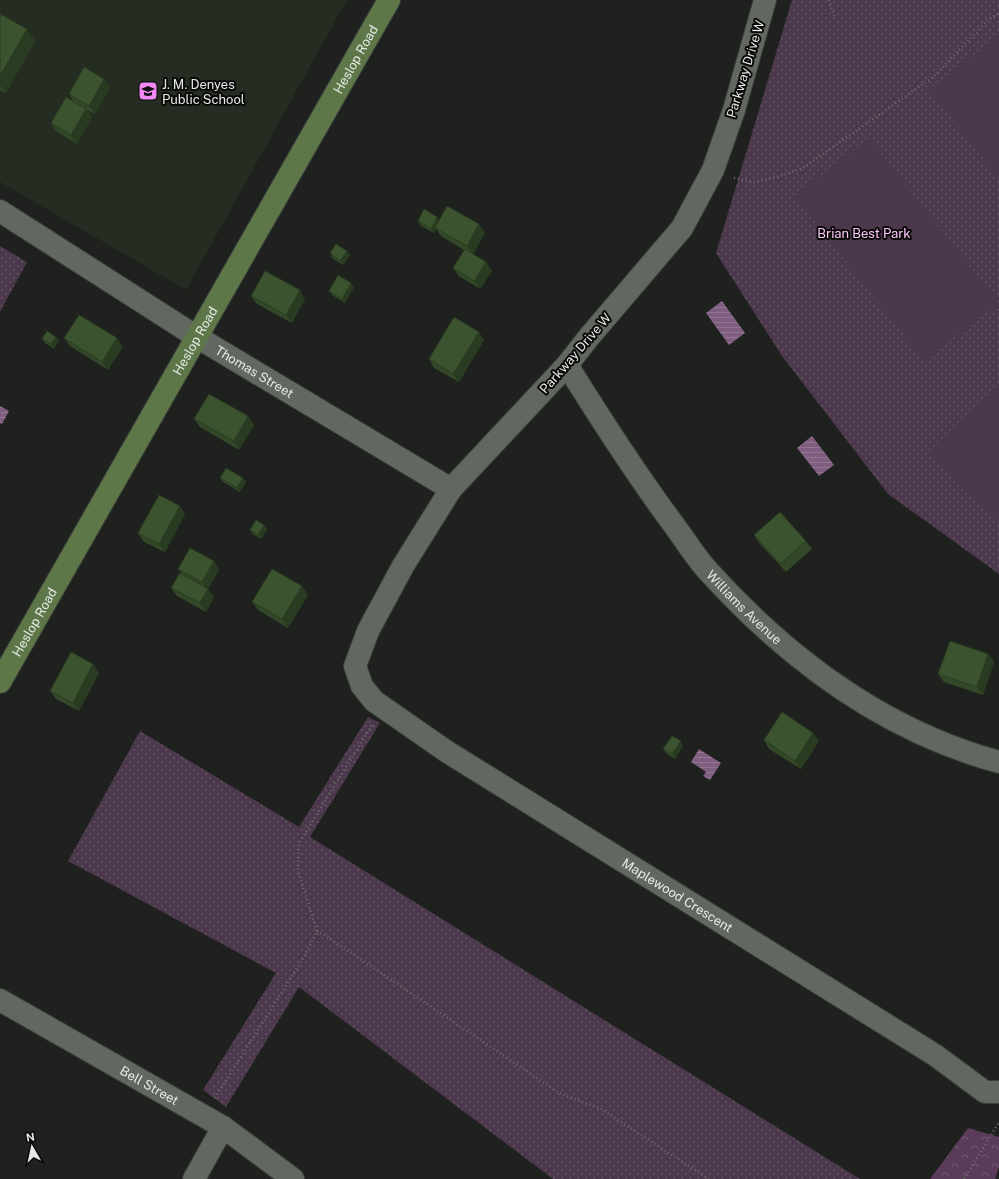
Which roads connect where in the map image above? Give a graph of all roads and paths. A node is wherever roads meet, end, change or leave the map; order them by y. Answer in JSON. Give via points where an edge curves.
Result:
{"nodes":[{"id":1,"x":389,"y":0,"type":"edge"},
{"id":2,"x":765,"y":0,"type":"edge"},
{"id":3,"x":829,"y":0,"type":"edge"},
{"id":4,"x":999,"y":12,"type":"edge"},
{"id":5,"x":834,"y":16,"type":"dead end"},
{"id":6,"x":713,"y":170,"type":"junction"},
{"id":7,"x":0,"y":211,"type":"edge"},
{"id":8,"x":197,"y":337,"type":"junction"},
{"id":9,"x":567,"y":365,"type":"junction"},
{"id":10,"x":450,"y":489,"type":"junction"},
{"id":11,"x":0,"y":682,"type":"edge"},
{"id":12,"x":362,"y":686,"type":"joint"},
{"id":13,"x":382,"y":707,"type":"junction"},
{"id":14,"x":999,"y":762,"type":"edge"},
{"id":15,"x":316,"y":931,"type":"junction"},
{"id":16,"x":0,"y":1000,"type":"edge"},
{"id":17,"x":999,"y":1092,"type":"edge"},
{"id":18,"x":204,"y":1116,"type":"junction"},
{"id":19,"x":999,"y":1122,"type":"edge"},
{"id":20,"x":223,"y":1127,"type":"junction"},
{"id":21,"x":194,"y":1179,"type":"edge"},
{"id":22,"x":293,"y":1179,"type":"edge"},
{"id":23,"x":709,"y":1179,"type":"edge"},
{"id":24,"x":964,"y":1179,"type":"edge"}],
"edges":[{"from":1,"to":8,"type":"street","name":"Heslop Road"},
{"from":2,"to":6,"type":"street","name":"Parkway Drive W","via":[[734,110]]},
{"from":3,"to":5,"type":"path"},
{"from":4,"to":6,"type":"path","via":[[988,20],[933,77],[803,168],[754,182]]},
{"from":6,"to":9,"type":"street","name":"Parkway Drive W","via":[[682,228]]},
{"from":7,"to":8,"type":"street","name":"Thomas Street"},
{"from":8,"to":10,"type":"street","name":"Thomas Street"},
{"from":8,"to":11,"type":"street","name":"Heslop Road"},
{"from":9,"to":10,"type":"street","name":"Parkway Drive W"},
{"from":9,"to":14,"type":"street","name":"Williams Avenue","via":[[641,480],[708,572],[793,654],[835,686],[881,714],[929,737]]},
{"from":10,"to":12,"type":"street","name":"Parkway Drive W","via":[[402,566],[368,631],[355,666]]},
{"from":12,"to":13,"type":"street","name":"Maplewood Crescent"},
{"from":13,"to":15,"type":"path","via":[[299,843],[298,871]]},
{"from":13,"to":17,"type":"street","name":"Maplewood Crescent","via":[[446,751],[935,1055],[985,1092]]},
{"from":15,"to":18,"type":"path","via":[[304,957]]},
{"from":15,"to":23,"type":"path","via":[[559,1093],[601,1110]]},
{"from":16,"to":18,"type":"street","name":"Bell Street"},
{"from":18,"to":20,"type":"street","name":"Bell Street"},
{"from":19,"to":24,"type":"path"},
{"from":20,"to":21,"type":"street"},
{"from":20,"to":22,"type":"street","name":"Bell Street"}]}
